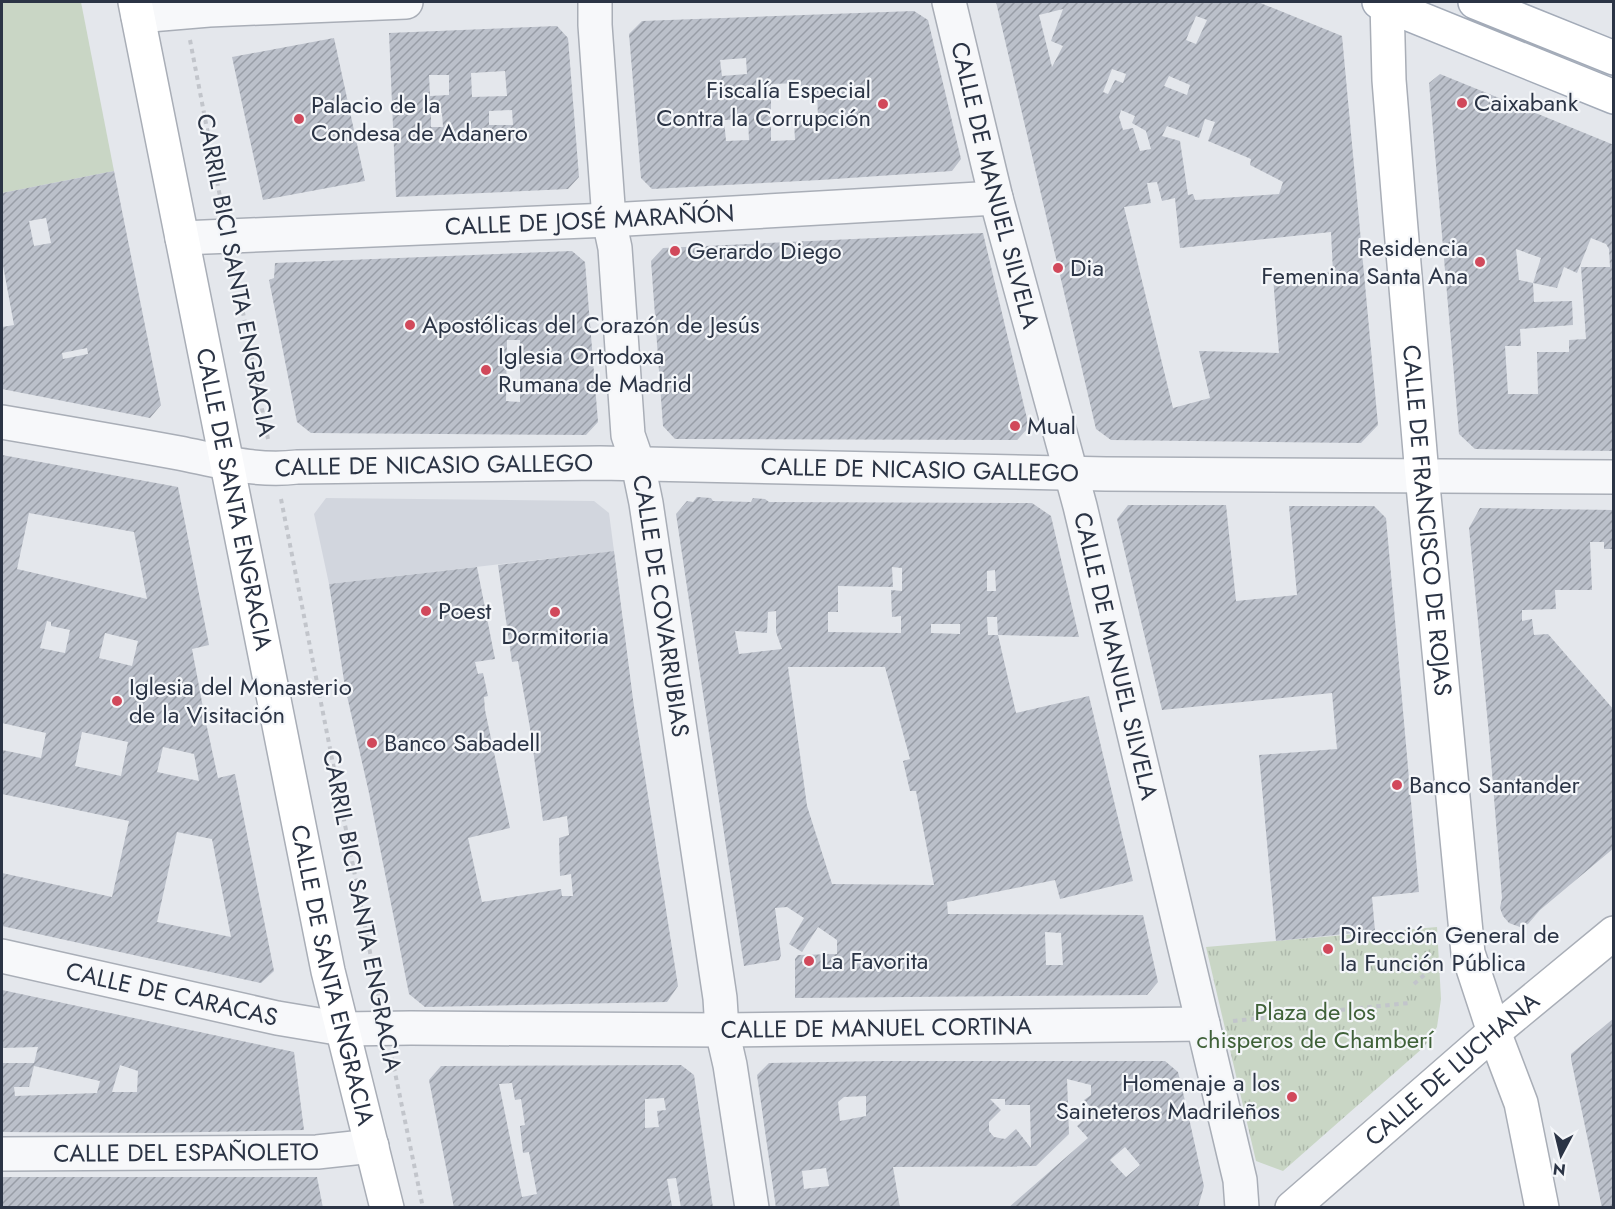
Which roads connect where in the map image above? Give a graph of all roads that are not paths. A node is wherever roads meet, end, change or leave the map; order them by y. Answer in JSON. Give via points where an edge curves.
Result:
{"nodes":[{"id":1,"x":406,"y":2,"type":"edge"},
{"id":2,"x":595,"y":2,"type":"edge"},
{"id":3,"x":949,"y":2,"type":"edge"},
{"id":4,"x":1384,"y":2,"type":"edge"},
{"id":5,"x":1475,"y":2,"type":"edge"},
{"id":6,"x":136,"y":9,"type":"edge"},
{"id":7,"x":1614,"y":58,"type":"edge"},
{"id":8,"x":1614,"y":97,"type":"edge"},
{"id":9,"x":996,"y":198,"type":"junction"},
{"id":10,"x":609,"y":220,"type":"junction"},
{"id":11,"x":182,"y":237,"type":"junction"},
{"id":12,"x":2,"y":422,"type":"edge"},
{"id":13,"x":227,"y":464,"type":"junction"},
{"id":14,"x":638,"y":464,"type":"junction"},
{"id":15,"x":1070,"y":473,"type":"junction"},
{"id":16,"x":1422,"y":475,"type":"junction"},
{"id":17,"x":1614,"y":477,"type":"edge"},
{"id":18,"x":1614,"y":933,"type":"edge"},
{"id":19,"x":2,"y":956,"type":"edge"},
{"id":20,"x":1203,"y":1024,"type":"junction"},
{"id":21,"x":343,"y":1029,"type":"junction"},
{"id":22,"x":722,"y":1030,"type":"junction"},
{"id":23,"x":1494,"y":1032,"type":"junction"},
{"id":24,"x":372,"y":1146,"type":"junction"},
{"id":25,"x":2,"y":1154,"type":"edge"},
{"id":26,"x":387,"y":1208,"type":"edge"},
{"id":27,"x":752,"y":1208,"type":"edge"},
{"id":28,"x":1242,"y":1208,"type":"edge"},
{"id":29,"x":1292,"y":1208,"type":"edge"},
{"id":30,"x":1542,"y":1208,"type":"edge"}],
"edges":[{"from":1,"to":6,"type":"street"},
{"from":2,"to":10,"type":"street","name":"CALLE DE COVARRUBIAS"},
{"from":3,"to":9,"type":"street","name":"CALLE DE MANUEL SILVELA"},
{"from":4,"to":8,"type":"street"},
{"from":4,"to":16,"type":"street","name":"CALLE DE FRANCISCO DE ROJAS"},
{"from":5,"to":7,"type":"street"},
{"from":6,"to":11,"type":"street","name":"CALLE DE SANTA ENGRACIA"},
{"from":9,"to":10,"type":"street","name":"CALLE DE JOSÉ MARAÑÓN"},
{"from":9,"to":15,"type":"street","name":"CALLE DE MANUEL SILVELA"},
{"from":10,"to":11,"type":"street","name":"CALLE DE JOSÉ MARAÑÓN"},
{"from":10,"to":14,"type":"street","name":"CALLE DE COVARRUBIAS","via":[[615,248],[628,435]]},
{"from":11,"to":13,"type":"street","name":"CALLE DE SANTA ENGRACIA"},
{"from":12,"to":13,"type":"street","name":"CALLE DE NICASIO GALLEGO"},
{"from":13,"to":14,"type":"street","name":"CALLE DE NICASIO GALLEGO","via":[[275,470]]},
{"from":13,"to":21,"type":"street","name":"CALLE DE SANTA ENGRACIA","via":[[328,972]]},
{"from":14,"to":15,"type":"street","name":"CALLE DE NICASIO GALLEGO"},
{"from":14,"to":22,"type":"street","name":"CALLE DE COVARRUBIAS"},
{"from":15,"to":16,"type":"street","name":"CALLE DE NICASIO GALLEGO"},
{"from":15,"to":20,"type":"street","name":"CALLE DE MANUEL SILVELA"},
{"from":16,"to":17,"type":"street","name":"CALLE DE NICASIO GALLEGO"},
{"from":16,"to":23,"type":"street","name":"CALLE DE FRANCISCO DE ROJAS","via":[[1468,954]]},
{"from":18,"to":23,"type":"street","name":"CALLE DE LUCHANA"},
{"from":19,"to":21,"type":"street","name":"CALLE DE CARACAS","via":[[277,1018]]},
{"from":20,"to":22,"type":"street","name":"CALLE DE MANUEL CORTINA"},
{"from":20,"to":28,"type":"street","name":"CALLE DE MANUEL SILVELA","via":[[1240,1180]]},
{"from":21,"to":22,"type":"street","name":"CALLE DE MANUEL CORTINA"},
{"from":21,"to":24,"type":"street","name":"CALLE DE SANTA ENGRACIA"},
{"from":22,"to":27,"type":"street","name":"CALLE DE COVARRUBIAS"},
{"from":23,"to":29,"type":"street","name":"CALLE DE LUCHANA"},
{"from":23,"to":30,"type":"street","name":"CALLE DE FRANCISCO DE ROJAS","via":[[1521,1103]]},
{"from":24,"to":25,"type":"street","name":"CALLE DEL ESPAÑOLETO","via":[[317,1152]]},
{"from":24,"to":26,"type":"street","name":"CALLE DE SANTA ENGRACIA"}]}
